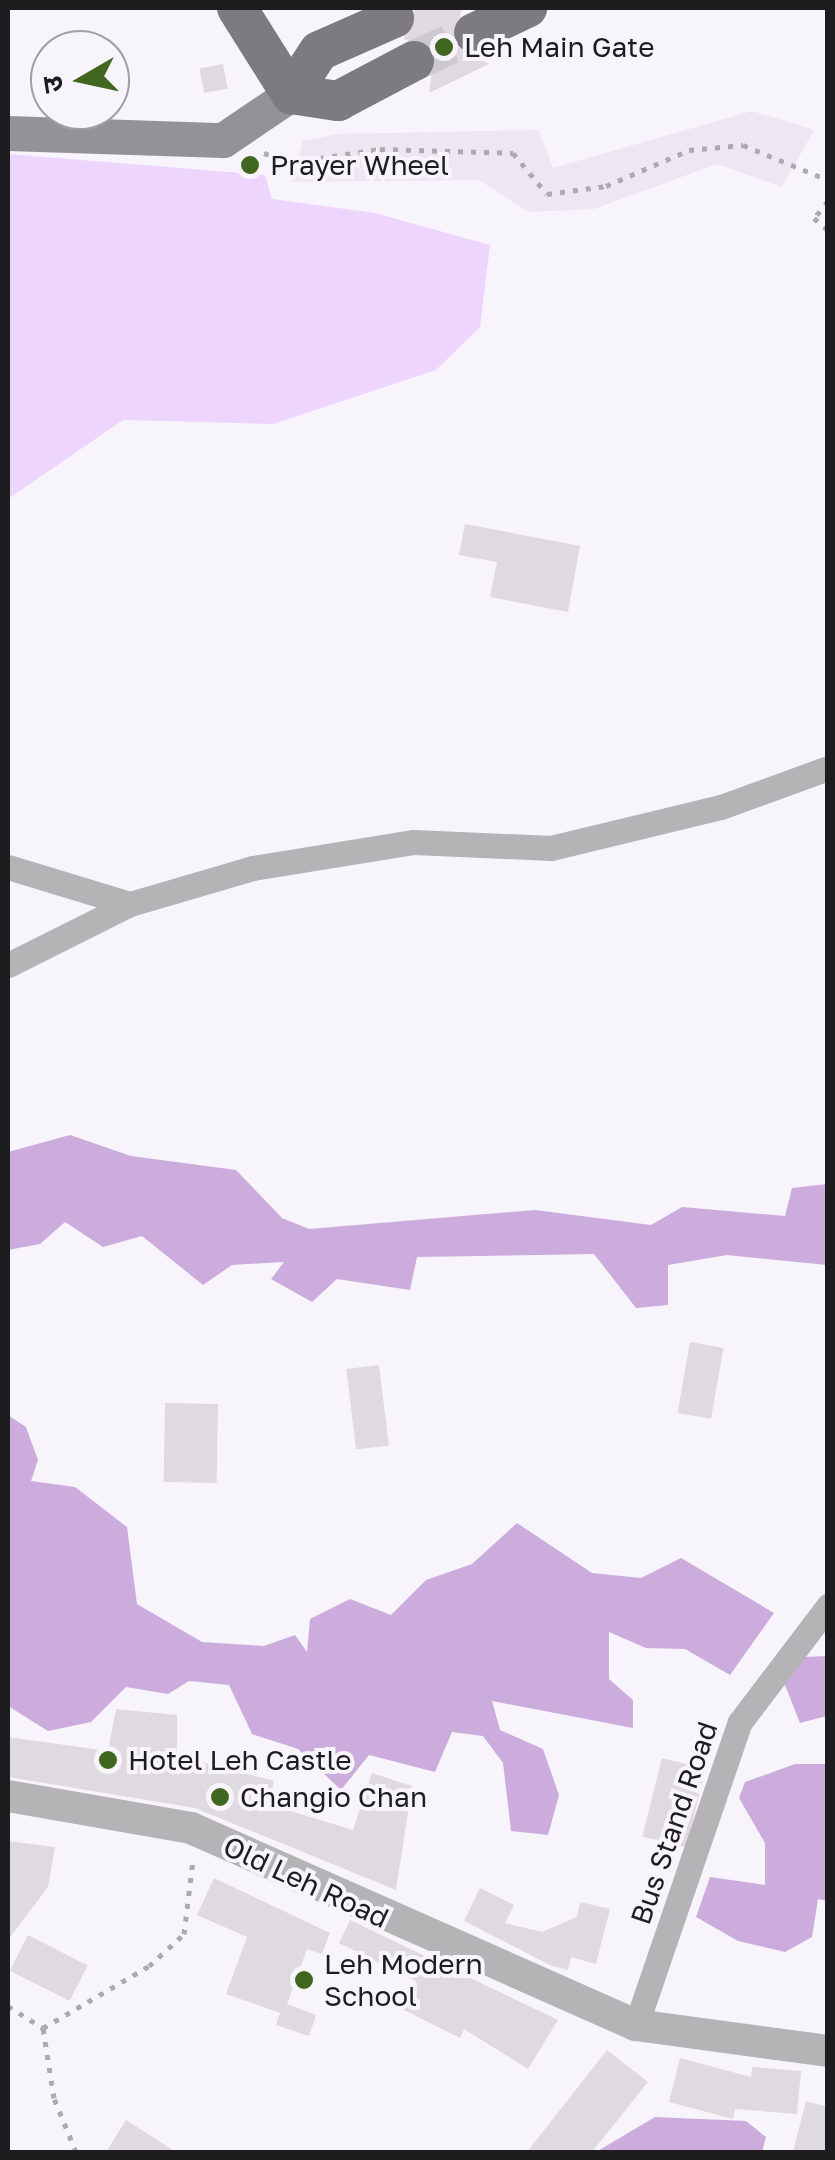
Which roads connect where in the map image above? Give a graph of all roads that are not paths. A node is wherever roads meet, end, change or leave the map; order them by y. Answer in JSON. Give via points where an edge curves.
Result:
{"nodes":[{"id":1,"x":236,"y":8,"type":"edge"},
{"id":2,"x":527,"y":8,"type":"edge"},
{"id":3,"x":394,"y":18,"type":"tunnel mouth"},
{"id":4,"x":474,"y":33,"type":"tunnel mouth"},
{"id":5,"x":414,"y":61,"type":"tunnel mouth"},
{"id":6,"x":291,"y":94,"type":"junction"},
{"id":7,"x":8,"y":133,"type":"edge"},
{"id":8,"x":828,"y":768,"type":"edge"},
{"id":9,"x":8,"y":868,"type":"edge"},
{"id":10,"x":130,"y":904,"type":"junction"},
{"id":11,"x":8,"y":965,"type":"edge"},
{"id":12,"x":828,"y":1606,"type":"edge"},
{"id":13,"x":8,"y":1796,"type":"edge"},
{"id":14,"x":636,"y":2025,"type":"junction"},
{"id":15,"x":828,"y":2051,"type":"edge"}],
"edges":[{"from":1,"to":6,"type":"main road"},
{"from":2,"to":4,"type":"main road"},
{"from":3,"to":6,"type":"main road","via":[[318,51]]},
{"from":5,"to":6,"type":"main road","via":[[338,101]]},
{"from":6,"to":7,"type":"main road","via":[[223,140]]},
{"from":8,"to":10,"type":"street","via":[[722,808],[551,848],[414,842],[252,868]]},
{"from":9,"to":10,"type":"street"},
{"from":10,"to":11,"type":"street"},
{"from":12,"to":14,"type":"street","name":"Bus Stand Road","via":[[740,1722]]},
{"from":13,"to":14,"type":"street","name":"Old Leh Road","via":[[191,1828]]},
{"from":14,"to":15,"type":"street","name":"Old Leh Road"}]}
